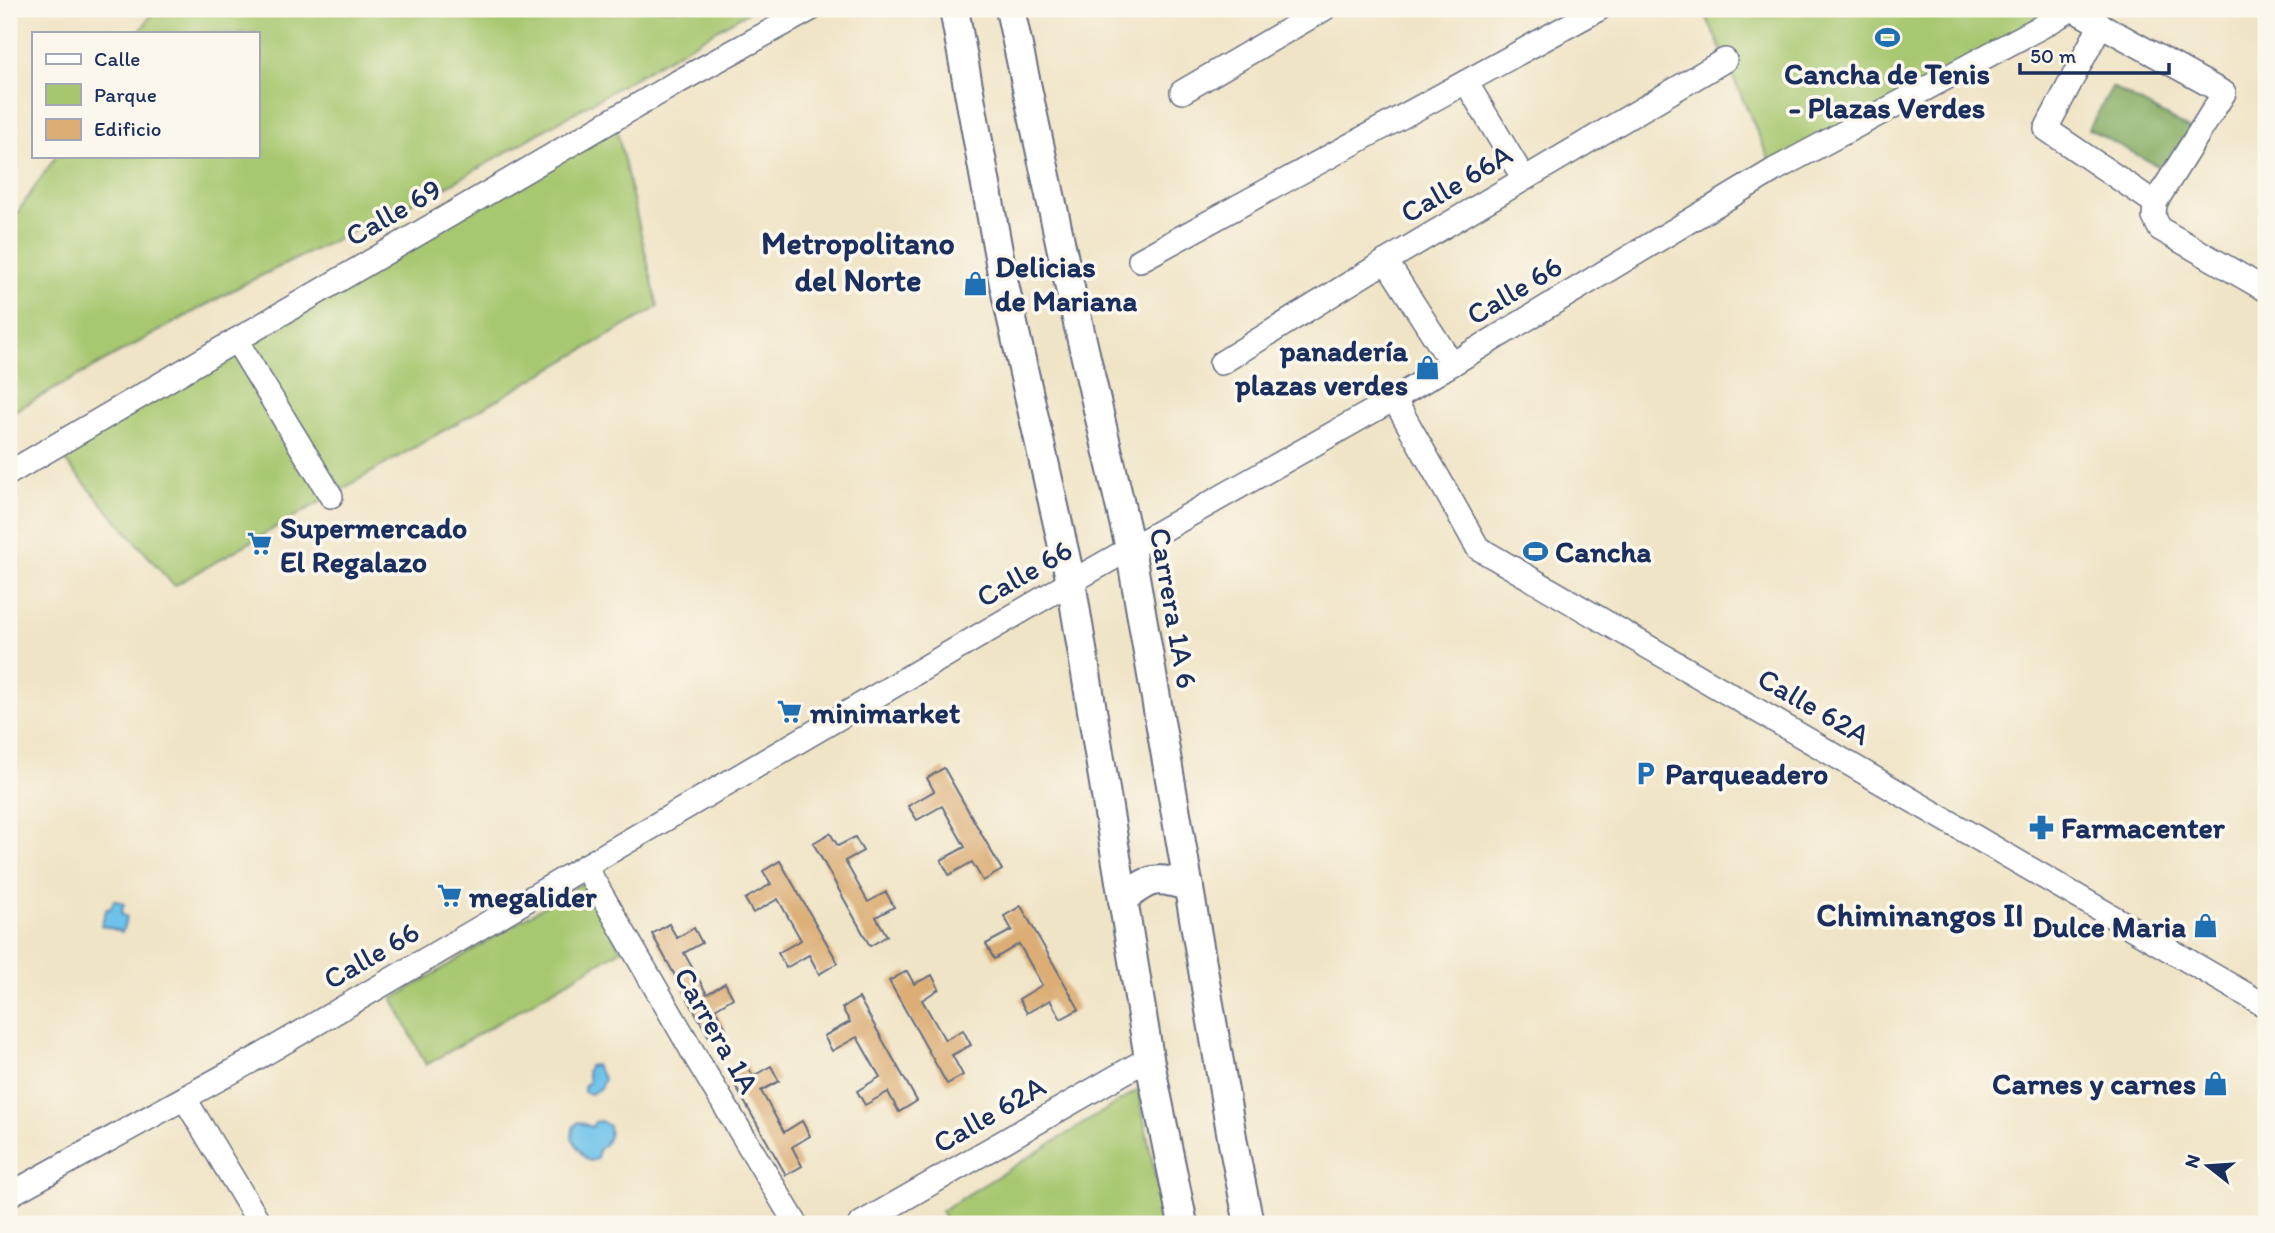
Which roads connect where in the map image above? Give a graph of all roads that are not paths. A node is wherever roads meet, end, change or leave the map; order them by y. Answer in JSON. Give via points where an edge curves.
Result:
{"nodes":[{"id":1,"x":811,"y":9,"type":"edge"},
{"id":2,"x":954,"y":9,"type":"edge"},
{"id":3,"x":1010,"y":9,"type":"edge"},
{"id":4,"x":1324,"y":9,"type":"edge"},
{"id":5,"x":1600,"y":9,"type":"edge"},
{"id":6,"x":2072,"y":9,"type":"edge"},
{"id":7,"x":2041,"y":18,"type":"edge"},
{"id":8,"x":2100,"y":26,"type":"junction"},
{"id":9,"x":1725,"y":60,"type":"dead end"},
{"id":10,"x":1466,"y":82,"type":"junction"},
{"id":11,"x":1182,"y":92,"type":"dead end"},
{"id":12,"x":1524,"y":179,"type":"junction"},
{"id":13,"x":2155,"y":203,"type":"junction"},
{"id":14,"x":1140,"y":260,"type":"dead end"},
{"id":15,"x":1385,"y":261,"type":"junction"},
{"id":16,"x":2266,"y":290,"type":"edge"},
{"id":17,"x":236,"y":340,"type":"junction"},
{"id":18,"x":1221,"y":363,"type":"dead end"},
{"id":19,"x":1452,"y":364,"type":"junction"},
{"id":20,"x":1394,"y":399,"type":"junction"},
{"id":21,"x":9,"y":473,"type":"edge"},
{"id":22,"x":331,"y":496,"type":"dead end"},
{"id":23,"x":1130,"y":548,"type":"junction"},
{"id":24,"x":1071,"y":582,"type":"junction"},
{"id":25,"x":585,"y":866,"type":"junction"},
{"id":26,"x":1189,"y":887,"type":"junction"},
{"id":27,"x":1123,"y":900,"type":"junction"},
{"id":28,"x":2266,"y":1006,"type":"edge"},
{"id":29,"x":1149,"y":1058,"type":"junction"},
{"id":30,"x":185,"y":1099,"type":"junction"},
{"id":31,"x":9,"y":1195,"type":"edge"},
{"id":32,"x":260,"y":1224,"type":"edge"},
{"id":33,"x":796,"y":1224,"type":"edge"},
{"id":34,"x":860,"y":1224,"type":"edge"},
{"id":35,"x":1183,"y":1224,"type":"edge"},
{"id":36,"x":1249,"y":1224,"type":"edge"}],
"edges":[{"from":1,"to":17,"type":"street","name":"Calle 69"},
{"from":2,"to":24,"type":"street","via":[[1004,284]]},
{"from":3,"to":23,"type":"street","name":"Carrera 1A 6"},
{"from":4,"to":11,"type":"street"},
{"from":5,"to":10,"type":"street"},
{"from":6,"to":7,"type":"street","name":"Calle 66"},
{"from":6,"to":8,"type":"street"},
{"from":7,"to":19,"type":"street","name":"Calle 66","via":[[1774,170]]},
{"from":8,"to":13,"type":"street","via":[[2046,129]]},
{"from":8,"to":13,"type":"street","via":[[2224,93]]},
{"from":9,"to":12,"type":"street","name":"Calle 66A"},
{"from":10,"to":12,"type":"street"},
{"from":10,"to":14,"type":"street"},
{"from":12,"to":15,"type":"street","name":"Calle 66A"},
{"from":13,"to":16,"type":"street","via":[[2154,217],[2160,229]]},
{"from":15,"to":18,"type":"street","name":"Calle 66A"},
{"from":15,"to":19,"type":"street"},
{"from":17,"to":21,"type":"street","name":"Calle 69"},
{"from":17,"to":22,"type":"street"},
{"from":19,"to":20,"type":"street","name":"Calle 66"},
{"from":20,"to":23,"type":"street","name":"Calle 66"},
{"from":20,"to":28,"type":"street","name":"Calle 62A","via":[[1478,548]]},
{"from":23,"to":24,"type":"street","name":"Calle 66"},
{"from":23,"to":26,"type":"street","name":"Carrera 1A 6"},
{"from":24,"to":25,"type":"street","name":"Calle 66"},
{"from":24,"to":27,"type":"street"},
{"from":25,"to":30,"type":"street","name":"Calle 66"},
{"from":25,"to":33,"type":"street","name":"Carrera 1A"},
{"from":26,"to":27,"type":"street","via":[[1166,879],[1154,881],[1142,884]]},
{"from":26,"to":36,"type":"street","name":"Carrera 1A 6"},
{"from":27,"to":29,"type":"street"},
{"from":29,"to":34,"type":"street","name":"Calle 62A"},
{"from":29,"to":35,"type":"street"},
{"from":30,"to":31,"type":"street","name":"Calle 66"},
{"from":30,"to":32,"type":"street"}]}
